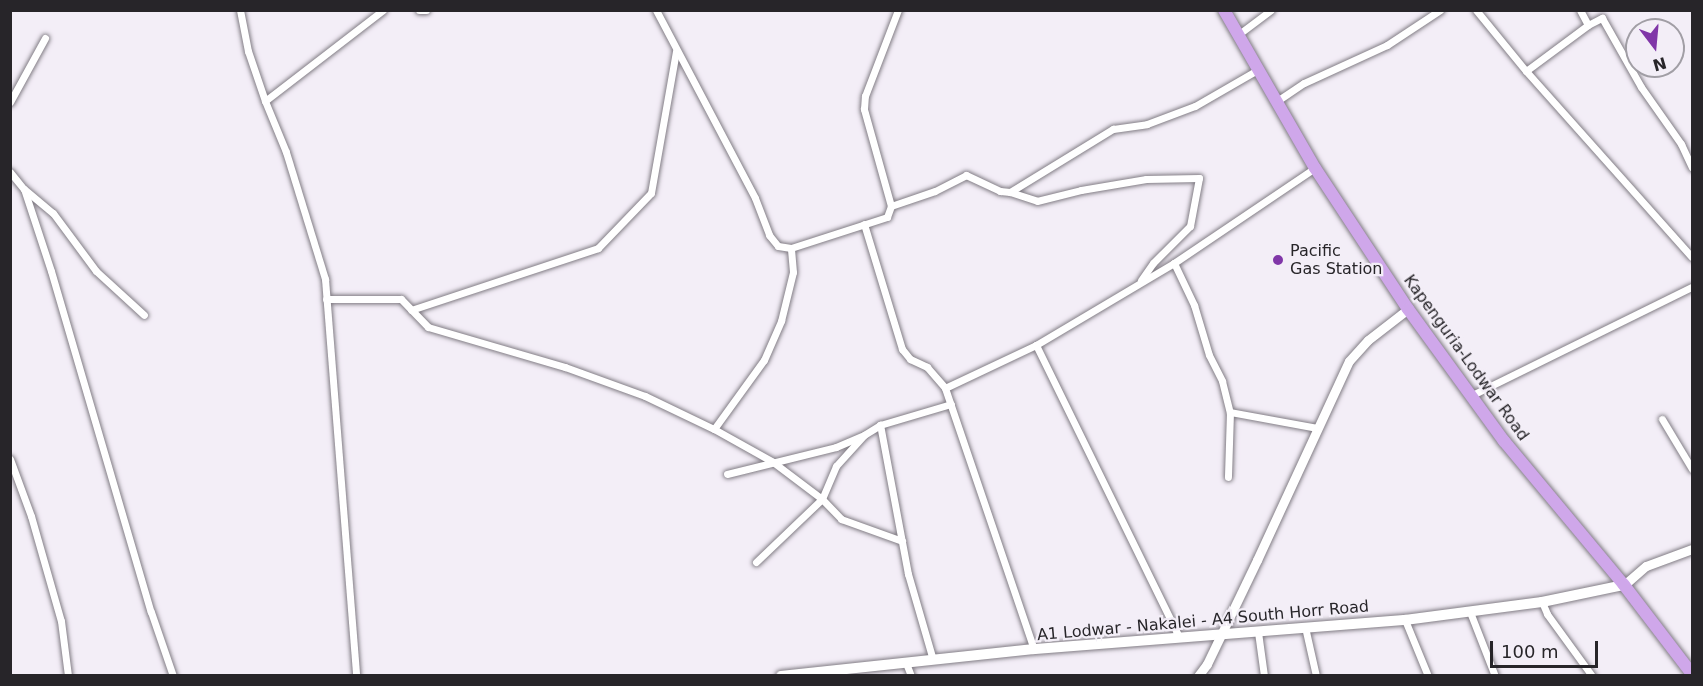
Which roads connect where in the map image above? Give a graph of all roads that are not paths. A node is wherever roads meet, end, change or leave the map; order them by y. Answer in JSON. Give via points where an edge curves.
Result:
{"nodes":[{"id":1,"x":240,"y":10,"type":"edge"},
{"id":2,"x":383,"y":10,"type":"edge"},
{"id":3,"x":419,"y":10,"type":"edge"},
{"id":4,"x":426,"y":10,"type":"edge"},
{"id":5,"x":656,"y":10,"type":"edge"},
{"id":6,"x":898,"y":10,"type":"edge"},
{"id":7,"x":1224,"y":10,"type":"edge"},
{"id":8,"x":1271,"y":10,"type":"edge"},
{"id":9,"x":1440,"y":10,"type":"edge"},
{"id":10,"x":1476,"y":10,"type":"edge"},
{"id":11,"x":1580,"y":10,"type":"edge"},
{"id":12,"x":1588,"y":25,"type":"junction"},
{"id":13,"x":1239,"y":34,"type":"junction"},
{"id":14,"x":45,"y":38,"type":"dead end"},
{"id":15,"x":676,"y":51,"type":"junction"},
{"id":16,"x":1259,"y":69,"type":"junction"},
{"id":17,"x":1526,"y":71,"type":"junction"},
{"id":18,"x":265,"y":101,"type":"junction"},
{"id":19,"x":1277,"y":101,"type":"junction"},
{"id":20,"x":10,"y":102,"type":"edge"},
{"id":21,"x":1316,"y":168,"type":"junction"},
{"id":22,"x":1692,"y":168,"type":"edge"},
{"id":23,"x":10,"y":172,"type":"edge"},
{"id":24,"x":24,"y":189,"type":"junction"},
{"id":25,"x":1010,"y":192,"type":"junction"},
{"id":26,"x":891,"y":206,"type":"junction"},
{"id":27,"x":864,"y":224,"type":"junction"},
{"id":28,"x":792,"y":248,"type":"junction"},
{"id":29,"x":1692,"y":257,"type":"edge"},
{"id":30,"x":1174,"y":263,"type":"junction"},
{"id":31,"x":1139,"y":284,"type":"junction"},
{"id":32,"x":1692,"y":287,"type":"edge"},
{"id":33,"x":326,"y":299,"type":"junction"},
{"id":34,"x":1408,"y":309,"type":"junction"},
{"id":35,"x":411,"y":310,"type":"junction"},
{"id":36,"x":144,"y":315,"type":"dead end"},
{"id":37,"x":1036,"y":345,"type":"junction"},
{"id":38,"x":945,"y":388,"type":"junction"},
{"id":39,"x":1470,"y":396,"type":"junction"},
{"id":40,"x":951,"y":404,"type":"junction"},
{"id":41,"x":1230,"y":412,"type":"junction"},
{"id":42,"x":1662,"y":419,"type":"dead end"},
{"id":43,"x":880,"y":425,"type":"junction"},
{"id":44,"x":1317,"y":428,"type":"junction"},
{"id":45,"x":714,"y":429,"type":"junction"},
{"id":46,"x":864,"y":435,"type":"junction"},
{"id":47,"x":10,"y":459,"type":"edge"},
{"id":48,"x":773,"y":462,"type":"junction"},
{"id":49,"x":1692,"y":469,"type":"edge"},
{"id":50,"x":726,"y":474,"type":"dead end"},
{"id":51,"x":1228,"y":477,"type":"dead end"},
{"id":52,"x":822,"y":499,"type":"junction"},
{"id":53,"x":902,"y":541,"type":"junction"},
{"id":54,"x":1692,"y":549,"type":"edge"},
{"id":55,"x":756,"y":562,"type":"dead end"},
{"id":56,"x":1624,"y":585,"type":"junction"},
{"id":57,"x":1542,"y":602,"type":"junction"},
{"id":58,"x":1470,"y":612,"type":"junction"},
{"id":59,"x":1405,"y":620,"type":"junction"},
{"id":60,"x":1305,"y":627,"type":"junction"},
{"id":61,"x":1258,"y":632,"type":"junction"},
{"id":62,"x":1220,"y":635,"type":"junction"},
{"id":63,"x":1179,"y":637,"type":"junction"},
{"id":64,"x":1034,"y":649,"type":"junction"},
{"id":65,"x":933,"y":660,"type":"junction"},
{"id":66,"x":906,"y":663,"type":"junction"},
{"id":67,"x":1207,"y":664,"type":"junction"},
{"id":68,"x":1692,"y":674,"type":"edge"},
{"id":69,"x":68,"y":675,"type":"edge"},
{"id":70,"x":173,"y":675,"type":"edge"},
{"id":71,"x":356,"y":675,"type":"edge"},
{"id":72,"x":782,"y":675,"type":"edge"},
{"id":73,"x":798,"y":675,"type":"edge"},
{"id":74,"x":911,"y":675,"type":"edge"},
{"id":75,"x":1198,"y":675,"type":"edge"},
{"id":76,"x":1204,"y":675,"type":"edge"},
{"id":77,"x":1264,"y":675,"type":"edge"},
{"id":78,"x":1317,"y":675,"type":"edge"},
{"id":79,"x":1428,"y":675,"type":"edge"},
{"id":80,"x":1496,"y":675,"type":"edge"},
{"id":81,"x":1592,"y":675,"type":"edge"}],
"edges":[{"from":1,"to":18,"type":"street","via":[[248,51]]},
{"from":2,"to":18,"type":"street"},
{"from":3,"to":4,"type":"street"},
{"from":5,"to":15,"type":"street"},
{"from":6,"to":26,"type":"street","via":[[865,96],[864,109]]},
{"from":7,"to":13,"type":"highway","name":"Kapenguria-Lodwar Road"},
{"from":8,"to":13,"type":"street"},
{"from":9,"to":19,"type":"street","via":[[1386,45]]},
{"from":10,"to":17,"type":"street"},
{"from":11,"to":12,"type":"street"},
{"from":12,"to":17,"type":"street"},
{"from":12,"to":22,"type":"street","via":[[1602,18]]},
{"from":13,"to":16,"type":"highway","name":"Kapenguria-Lodwar Road"},
{"from":14,"to":20,"type":"street"},
{"from":15,"to":28,"type":"street","via":[[756,198],[769,235],[778,246]]},
{"from":15,"to":35,"type":"street","via":[[651,193],[598,248]]},
{"from":16,"to":19,"type":"highway","name":"Kapenguria-Lodwar Road"},
{"from":16,"to":25,"type":"street","via":[[1194,106],[1147,124],[1113,129]]},
{"from":17,"to":29,"type":"street"},
{"from":18,"to":33,"type":"street","via":[[286,152],[325,279]]},
{"from":19,"to":21,"type":"highway","name":"Kapenguria-Lodwar Road"},
{"from":21,"to":30,"type":"street"},
{"from":21,"to":34,"type":"highway","name":"Kapenguria-Lodwar Road"},
{"from":23,"to":24,"type":"street"},
{"from":24,"to":36,"type":"street","via":[[53,213],[96,271]]},
{"from":24,"to":70,"type":"street"},
{"from":25,"to":26,"type":"street","via":[[966,175]]},
{"from":25,"to":31,"type":"street","via":[[1037,201],[1146,179],[1199,178],[1190,226],[1153,263]]},
{"from":26,"to":27,"type":"street","via":[[887,217]]},
{"from":27,"to":28,"type":"street"},
{"from":27,"to":38,"type":"street","via":[[902,349],[910,359],[927,367]]},
{"from":28,"to":45,"type":"street","via":[[794,272],[781,321],[764,360]]},
{"from":30,"to":31,"type":"street"},
{"from":30,"to":41,"type":"street","via":[[1194,305]]},
{"from":31,"to":37,"type":"street"},
{"from":32,"to":39,"type":"street"},
{"from":33,"to":35,"type":"street","via":[[401,299]]},
{"from":33,"to":71,"type":"street"},
{"from":34,"to":39,"type":"highway","name":"Kapenguria-Lodwar Road"},
{"from":34,"to":44,"type":"street","via":[[1368,340],[1349,361]]},
{"from":35,"to":45,"type":"street","via":[[428,327],[565,367],[645,396]]},
{"from":37,"to":38,"type":"street"},
{"from":37,"to":63,"type":"street"},
{"from":38,"to":40,"type":"street"},
{"from":39,"to":56,"type":"highway","name":"Kapenguria-Lodwar Road"},
{"from":40,"to":43,"type":"street"},
{"from":40,"to":64,"type":"street"},
{"from":41,"to":44,"type":"street"},
{"from":41,"to":51,"type":"street"},
{"from":42,"to":49,"type":"street"},
{"from":43,"to":46,"type":"street"},
{"from":43,"to":53,"type":"street"},
{"from":44,"to":62,"type":"street"},
{"from":45,"to":48,"type":"street"},
{"from":46,"to":48,"type":"street","via":[[836,447]]},
{"from":46,"to":52,"type":"street","via":[[837,466]]},
{"from":47,"to":69,"type":"street","via":[[61,621]]},
{"from":48,"to":50,"type":"street"},
{"from":48,"to":52,"type":"street"},
{"from":52,"to":53,"type":"street","via":[[842,519]]},
{"from":52,"to":55,"type":"street"},
{"from":53,"to":65,"type":"street"},
{"from":54,"to":56,"type":"street","via":[[1646,566]]},
{"from":56,"to":57,"type":"main road","name":"A1 Lodwar - Nakalei - A4 South Horr Road"},
{"from":56,"to":68,"type":"highway","name":"Kapenguria-Lodwar Road"},
{"from":57,"to":58,"type":"main road","name":"A1 Lodwar - Nakalei - A4 South Horr Road"},
{"from":57,"to":81,"type":"street"},
{"from":58,"to":59,"type":"main road","name":"A1 Lodwar - Nakalei - A4 South Horr Road"},
{"from":58,"to":80,"type":"street"},
{"from":59,"to":60,"type":"main road","name":"A1 Lodwar - Nakalei - A4 South Horr Road"},
{"from":59,"to":79,"type":"street"},
{"from":60,"to":61,"type":"main road","name":"A1 Lodwar - Nakalei - A4 South Horr Road"},
{"from":60,"to":78,"type":"street"},
{"from":61,"to":62,"type":"main road","name":"A1 Lodwar - Nakalei - A4 South Horr Road"},
{"from":61,"to":77,"type":"street"},
{"from":62,"to":63,"type":"main road","name":"A1 Lodwar - Nakalei - A4 South Horr Road"},
{"from":62,"to":67,"type":"street"},
{"from":63,"to":64,"type":"main road","name":"A1 Lodwar - Nakalei - A4 South Horr Road"},
{"from":64,"to":65,"type":"main road","name":"A1 Lodwar - Nakalei - A4 South Horr Road"},
{"from":65,"to":66,"type":"main road","name":"A1 Lodwar - Nakalei - A4 South Horr Road"},
{"from":66,"to":73,"type":"main road","name":"A1 Lodwar - Nakalei - A4 South Horr Road"},
{"from":66,"to":74,"type":"street"},
{"from":67,"to":75,"type":"street"},
{"from":67,"to":76,"type":"street"},
{"from":72,"to":73,"type":"main road","name":"A1 Lodwar - Nakalei - A4 South Horr Road"}]}
